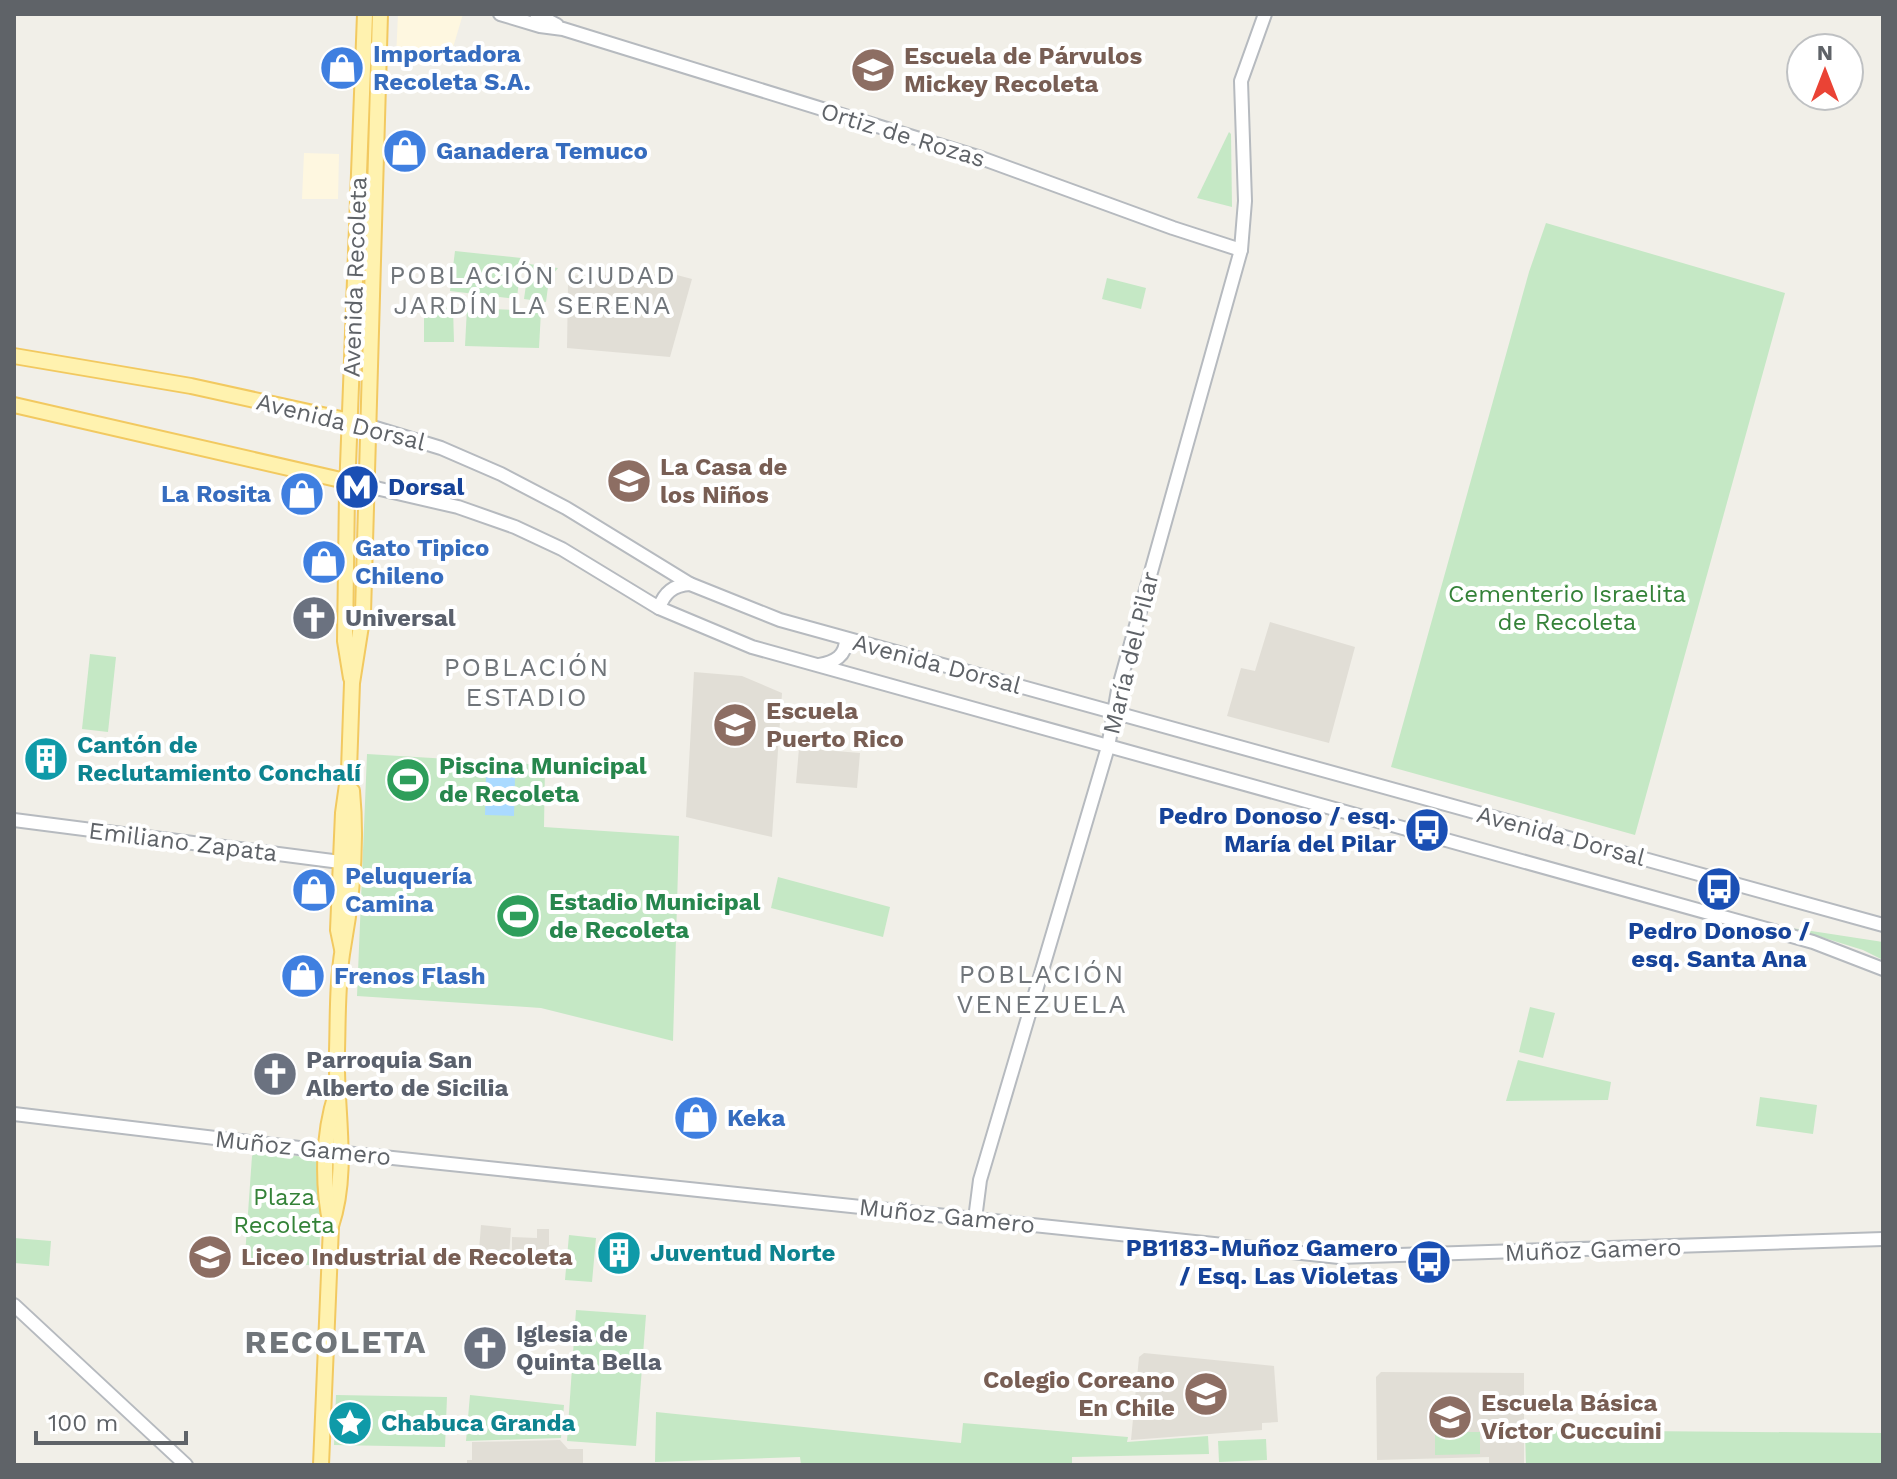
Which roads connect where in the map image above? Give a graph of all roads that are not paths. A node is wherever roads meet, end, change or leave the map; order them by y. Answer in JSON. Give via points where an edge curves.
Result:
{"nodes":[{"id":1,"x":365,"y":14,"type":"edge"},
{"id":2,"x":380,"y":14,"type":"edge"},
{"id":3,"x":500,"y":14,"type":"edge"},
{"id":4,"x":536,"y":14,"type":"edge"},
{"id":5,"x":1265,"y":14,"type":"edge"},
{"id":6,"x":563,"y":29,"type":"junction"},
{"id":7,"x":362,"y":90,"type":"junction"},
{"id":8,"x":377,"y":107,"type":"junction"},
{"id":9,"x":1241,"y":250,"type":"junction"},
{"id":10,"x":14,"y":356,"type":"edge"},
{"id":11,"x":14,"y":405,"type":"edge"},
{"id":12,"x":350,"y":421,"type":"junction"},
{"id":13,"x":369,"y":426,"type":"junction"},
{"id":14,"x":347,"y":482,"type":"junction"},
{"id":15,"x":367,"y":486,"type":"junction"},
{"id":16,"x":346,"y":542,"type":"junction"},
{"id":17,"x":364,"y":561,"type":"junction"},
{"id":18,"x":690,"y":584,"type":"junction"},
{"id":19,"x":659,"y":608,"type":"junction"},
{"id":20,"x":846,"y":639,"type":"junction"},
{"id":21,"x":816,"y":666,"type":"junction"},
{"id":22,"x":352,"y":683,"type":"junction"},
{"id":23,"x":1113,"y":712,"type":"junction"},
{"id":24,"x":1108,"y":747,"type":"junction"},
{"id":25,"x":14,"y":820,"type":"edge"},
{"id":26,"x":346,"y":863,"type":"junction"},
{"id":27,"x":1883,"y":925,"type":"edge"},
{"id":28,"x":1883,"y":969,"type":"edge"},
{"id":29,"x":14,"y":1114,"type":"edge"},
{"id":30,"x":333,"y":1152,"type":"junction"},
{"id":31,"x":975,"y":1219,"type":"junction"},
{"id":32,"x":1883,"y":1239,"type":"edge"},
{"id":33,"x":14,"y":1305,"type":"edge"},
{"id":34,"x":186,"y":1465,"type":"edge"},
{"id":35,"x":321,"y":1465,"type":"edge"}],
"edges":[{"from":1,"to":7,"type":"main road","name":"Avenida Recoleta"},
{"from":2,"to":8,"type":"main road","name":"Avenida Recoleta"},
{"from":3,"to":6,"type":"street","name":"Ortiz de Rozas"},
{"from":4,"to":6,"type":"street","name":"Ortiz de Rozas"},
{"from":5,"to":9,"type":"street","name":"María del Pilar","via":[[1243,75]]},
{"from":6,"to":9,"type":"street","name":"Ortiz de Rozas","via":[[981,158]]},
{"from":7,"to":8,"type":"main road"},
{"from":7,"to":12,"type":"main road","name":"Avenida Recoleta"},
{"from":8,"to":13,"type":"main road","name":"Avenida Recoleta"},
{"from":9,"to":23,"type":"street","name":"María del Pilar"},
{"from":10,"to":12,"type":"main road","name":"Avenida Dorsal","via":[[191,386]]},
{"from":11,"to":14,"type":"main road","name":"Avenida Dorsal"},
{"from":12,"to":13,"type":"main road","name":"Avenida Dorsal"},
{"from":12,"to":14,"type":"main road","name":"Avenida Recoleta"},
{"from":13,"to":15,"type":"main road","name":"Avenida Recoleta"},
{"from":13,"to":18,"type":"street","name":"Avenida Dorsal","via":[[501,474]]},
{"from":14,"to":15,"type":"main road","name":"Avenida Dorsal"},
{"from":14,"to":16,"type":"main road","name":"Avenida Recoleta"},
{"from":15,"to":17,"type":"main road","name":"Avenida Recoleta"},
{"from":15,"to":19,"type":"street","name":"Avenida Dorsal","via":[[458,507],[523,530]]},
{"from":16,"to":17,"type":"main road"},
{"from":16,"to":22,"type":"main road","name":"Avenida Recoleta","via":[[345,641]]},
{"from":17,"to":22,"type":"main road","name":"Avenida Recoleta","via":[[362,625]]},
{"from":18,"to":19,"type":"street","via":[[673,588]]},
{"from":18,"to":20,"type":"street","name":"Avenida Dorsal","via":[[760,613]]},
{"from":19,"to":21,"type":"street","name":"Avenida Dorsal","via":[[730,640]]},
{"from":20,"to":21,"type":"street","via":[[840,657]]},
{"from":20,"to":23,"type":"street","name":"Avenida Dorsal"},
{"from":21,"to":24,"type":"street","name":"Avenida Dorsal"},
{"from":22,"to":26,"type":"main road","name":"Avenida Recoleta","via":[[343,813]]},
{"from":23,"to":24,"type":"street","name":"María del Pilar"},
{"from":23,"to":27,"type":"street","name":"Avenida Dorsal"},
{"from":24,"to":28,"type":"street","name":"Avenida Dorsal","via":[[1813,942]]},
{"from":24,"to":31,"type":"street","name":"María del Pilar","via":[[980,1180]]},
{"from":25,"to":26,"type":"street","name":"Emiliano Zapata"},
{"from":26,"to":30,"type":"main road","name":"Avenida Recoleta","via":[[338,930],[342,949],[336,1094],[341,1116]]},
{"from":29,"to":30,"type":"street","name":"Muñoz Gamero"},
{"from":30,"to":31,"type":"street","name":"Muñoz Gamero"},
{"from":30,"to":35,"type":"main road","name":"Avenida Recoleta","via":[[338,1205],[331,1226]]},
{"from":31,"to":32,"type":"street","name":"Muñoz Gamero","via":[[1356,1258]]},
{"from":33,"to":34,"type":"street"}]}
